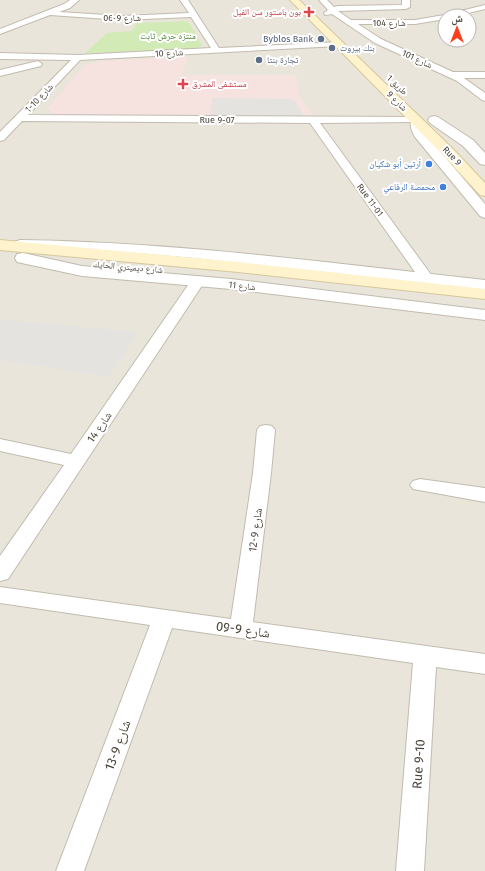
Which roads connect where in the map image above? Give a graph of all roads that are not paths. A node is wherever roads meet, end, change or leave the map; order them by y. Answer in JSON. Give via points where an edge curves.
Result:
{"nodes":[{"id":1,"x":75,"y":0,"type":"edge"},
{"id":2,"x":184,"y":0,"type":"edge"},
{"id":3,"x":294,"y":0,"type":"edge"},
{"id":4,"x":307,"y":0,"type":"edge"},
{"id":5,"x":323,"y":0,"type":"edge"},
{"id":6,"x":357,"y":0,"type":"edge"},
{"id":7,"x":406,"y":1,"type":"edge"},
{"id":8,"x":325,"y":11,"type":"junction"},
{"id":9,"x":51,"y":12,"type":"junction"},
{"id":10,"x":193,"y":15,"type":"junction"},
{"id":11,"x":437,"y":18,"type":"edge"},
{"id":12,"x":348,"y":22,"type":"junction"},
{"id":13,"x":335,"y":23,"type":"joint"},
{"id":14,"x":0,"y":32,"type":"edge"},
{"id":15,"x":338,"y":44,"type":"junction"},
{"id":16,"x":216,"y":51,"type":"junction"},
{"id":17,"x":0,"y":56,"type":"edge"},
{"id":18,"x":64,"y":58,"type":"junction"},
{"id":19,"x":78,"y":58,"type":"junction"},
{"id":20,"x":0,"y":73,"type":"edge"},
{"id":21,"x":452,"y":75,"type":"junction"},
{"id":22,"x":485,"y":75,"type":"edge"},
{"id":23,"x":485,"y":98,"type":"edge"},
{"id":24,"x":20,"y":118,"type":"junction"},
{"id":25,"x":424,"y":118,"type":"junction"},
{"id":26,"x":313,"y":120,"type":"junction"},
{"id":27,"x":0,"y":138,"type":"edge"},
{"id":28,"x":485,"y":161,"type":"edge"},
{"id":29,"x":485,"y":172,"type":"edge"},
{"id":30,"x":485,"y":192,"type":"edge"},
{"id":31,"x":485,"y":213,"type":"edge"},
{"id":32,"x":0,"y":249,"type":"edge"},
{"id":33,"x":23,"y":258,"type":"junction"},
{"id":34,"x":235,"y":271,"type":"junction"},
{"id":35,"x":427,"y":279,"type":"junction"},
{"id":36,"x":198,"y":282,"type":"junction"},
{"id":37,"x":485,"y":285,"type":"edge"},
{"id":38,"x":485,"y":294,"type":"edge"},
{"id":39,"x":485,"y":305,"type":"edge"},
{"id":40,"x":485,"y":315,"type":"edge"},
{"id":41,"x":266,"y":430,"type":"dead end"},
{"id":42,"x":0,"y":446,"type":"edge"},
{"id":43,"x":75,"y":461,"type":"junction"},
{"id":44,"x":420,"y":485,"type":"dead end"},
{"id":45,"x":485,"y":495,"type":"edge"},
{"id":46,"x":0,"y":573,"type":"edge"},
{"id":47,"x":0,"y":595,"type":"edge"},
{"id":48,"x":164,"y":618,"type":"junction"},
{"id":49,"x":241,"y":628,"type":"junction"},
{"id":50,"x":425,"y":656,"type":"junction"},
{"id":51,"x":485,"y":664,"type":"edge"},
{"id":52,"x":70,"y":871,"type":"edge"},
{"id":53,"x":410,"y":871,"type":"edge"}],
"edges":[{"from":1,"to":9,"type":"street","via":[[68,6]]},
{"from":2,"to":10,"type":"street"},
{"from":3,"to":15,"type":"main road","name":"شارع 9"},
{"from":4,"to":8,"type":"main road"},
{"from":5,"to":8,"type":"street","name":"شارع 101"},
{"from":6,"to":7,"type":"street"},
{"from":7,"to":8,"type":"street","via":[[406,7],[338,8]]},
{"from":8,"to":12,"type":"street","name":"شارع 101"},
{"from":8,"to":13,"type":"main road"},
{"from":9,"to":10,"type":"street","name":"شارع 9-06","via":[[106,18]]},
{"from":9,"to":14,"type":"street"},
{"from":10,"to":16,"type":"street"},
{"from":11,"to":12,"type":"street","name":"شارع 104","via":[[415,22]]},
{"from":12,"to":13,"type":"street","name":"شارع 104"},
{"from":12,"to":21,"type":"street","name":"شارع 101","via":[[378,41]]},
{"from":15,"to":16,"type":"street","name":"شارع 10"},
{"from":15,"to":25,"type":"main road","name":"شارع 9"},
{"from":16,"to":19,"type":"street","name":"شارع 10"},
{"from":17,"to":18,"type":"street","name":"شارع 10"},
{"from":18,"to":19,"type":"street","name":"شارع 10"},
{"from":18,"to":20,"type":"street"},
{"from":19,"to":24,"type":"street","name":"شارع 10-1"},
{"from":21,"to":22,"type":"street"},
{"from":21,"to":23,"type":"street","name":"شارع 101"},
{"from":24,"to":26,"type":"street","name":"Rue 9-07"},
{"from":24,"to":27,"type":"street","name":"شارع 10-1"},
{"from":25,"to":26,"type":"street","name":"Rue 9-07"},
{"from":25,"to":28,"type":"street","name":"شارع 9","via":[[468,143]]},
{"from":25,"to":29,"type":"main road","via":[[460,145]]},
{"from":25,"to":30,"type":"main road","name":"Rue 9"},
{"from":25,"to":31,"type":"street","name":"شارع 9","via":[[417,128],[421,137]]},
{"from":26,"to":35,"type":"street","name":"Rue 11-01"},
{"from":32,"to":33,"type":"main road","name":"شارع 11"},
{"from":32,"to":34,"type":"main road","name":"شارع 11"},
{"from":32,"to":35,"type":"street","via":[[88,246],[321,265]]},
{"from":33,"to":34,"type":"main road","name":"شارع ديميتري الحايك"},
{"from":33,"to":36,"type":"street","name":"شارع 11","via":[[82,271]]},
{"from":34,"to":38,"type":"main road"},
{"from":34,"to":39,"type":"main road"},
{"from":35,"to":37,"type":"street"},
{"from":36,"to":40,"type":"street","name":"شارع 11"},
{"from":36,"to":43,"type":"street","name":"شارع 14"},
{"from":41,"to":49,"type":"street","name":"شارع 9-12"},
{"from":42,"to":43,"type":"street"},
{"from":43,"to":46,"type":"street","name":"شارع 14"},
{"from":44,"to":45,"type":"street"},
{"from":47,"to":48,"type":"street","name":"شارع 9-09"},
{"from":48,"to":49,"type":"street","name":"شارع 9-09"},
{"from":48,"to":52,"type":"street","name":"شارع 9-13"},
{"from":49,"to":50,"type":"street","name":"شارع 9-09"},
{"from":50,"to":51,"type":"street","name":"شارع 9-09"},
{"from":50,"to":53,"type":"street","name":"Rue 9-10"}]}
